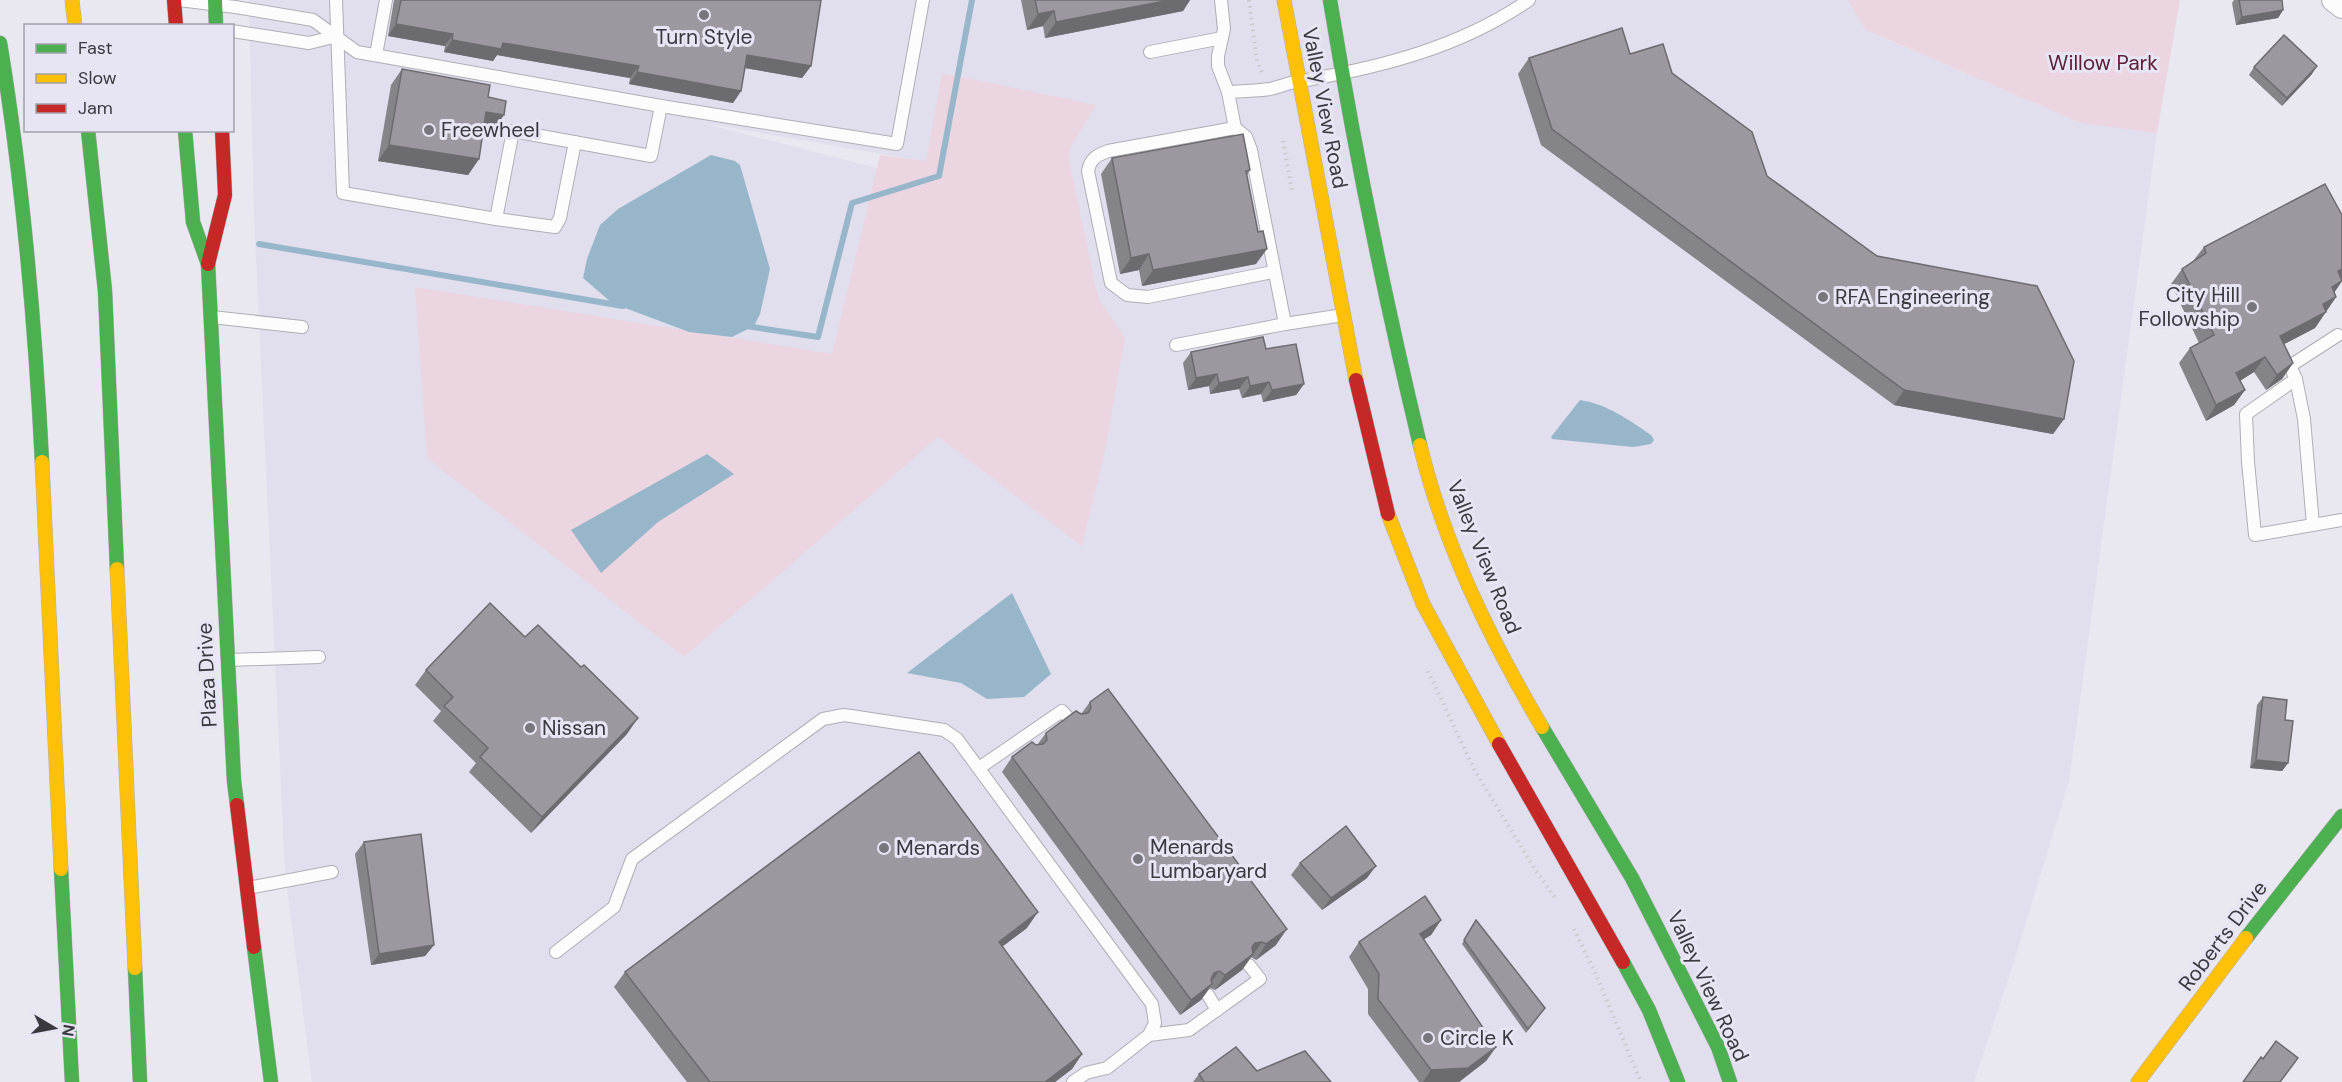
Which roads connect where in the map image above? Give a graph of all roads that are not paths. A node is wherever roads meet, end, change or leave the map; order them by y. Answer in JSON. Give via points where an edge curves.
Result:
{"nodes":[{"id":1,"x":72,"y":0,"type":"edge"},
{"id":2,"x":174,"y":0,"type":"edge"},
{"id":3,"x":179,"y":0,"type":"edge"},
{"id":4,"x":336,"y":0,"type":"edge"},
{"id":5,"x":386,"y":0,"type":"edge"},
{"id":6,"x":923,"y":0,"type":"edge"},
{"id":7,"x":1221,"y":0,"type":"edge"},
{"id":8,"x":1284,"y":0,"type":"edge"},
{"id":9,"x":1330,"y":0,"type":"edge"},
{"id":10,"x":1529,"y":0,"type":"edge"},
{"id":11,"x":2333,"y":0,"type":"edge"},
{"id":12,"x":215,"y":2,"type":"edge"},
{"id":13,"x":2342,"y":8,"type":"edge"},
{"id":14,"x":75,"y":24,"type":"edge"},
{"id":15,"x":180,"y":24,"type":"edge"},
{"id":16,"x":216,"y":24,"type":"edge"},
{"id":17,"x":234,"y":32,"type":"edge"},
{"id":18,"x":337,"y":36,"type":"junction"},
{"id":19,"x":1222,"y":38,"type":"junction"},
{"id":20,"x":0,"y":43,"type":"edge"},
{"id":21,"x":1150,"y":52,"type":"dead end"},
{"id":22,"x":376,"y":55,"type":"junction"},
{"id":23,"x":1342,"y":74,"type":"junction"},
{"id":24,"x":1298,"y":81,"type":"junction"},
{"id":25,"x":1228,"y":92,"type":"junction"},
{"id":26,"x":661,"y":106,"type":"junction"},
{"id":27,"x":1235,"y":128,"type":"junction"},
{"id":28,"x":88,"y":132,"type":"edge"},
{"id":29,"x":185,"y":132,"type":"edge"},
{"id":30,"x":222,"y":132,"type":"edge"},
{"id":31,"x":575,"y":142,"type":"junction"},
{"id":32,"x":496,"y":219,"type":"junction"},
{"id":33,"x":208,"y":264,"type":"junction"},
{"id":34,"x":1273,"y":272,"type":"junction"},
{"id":35,"x":1343,"y":315,"type":"junction"},
{"id":36,"x":210,"y":316,"type":"junction"},
{"id":37,"x":1284,"y":324,"type":"junction"},
{"id":38,"x":302,"y":327,"type":"dead end"},
{"id":39,"x":2341,"y":336,"type":"edge"},
{"id":40,"x":1176,"y":345,"type":"dead end"},
{"id":41,"x":2296,"y":379,"type":"junction"},
{"id":42,"x":2342,"y":520,"type":"edge"},
{"id":43,"x":2313,"y":525,"type":"junction"},
{"id":44,"x":319,"y":657,"type":"dead end"},
{"id":45,"x":227,"y":660,"type":"junction"},
{"id":46,"x":1072,"y":722,"type":"edge"},
{"id":47,"x":1019,"y":741,"type":"junction"},
{"id":48,"x":1028,"y":753,"type":"edge"},
{"id":49,"x":979,"y":768,"type":"junction"},
{"id":50,"x":2342,"y":816,"type":"edge"},
{"id":51,"x":332,"y":872,"type":"dead end"},
{"id":52,"x":246,"y":888,"type":"junction"},
{"id":53,"x":556,"y":952,"type":"dead end"},
{"id":54,"x":1249,"y":965,"type":"edge"},
{"id":55,"x":1208,"y":995,"type":"edge"},
{"id":56,"x":138,"y":998,"type":"junction"},
{"id":57,"x":68,"y":1000,"type":"junction"},
{"id":58,"x":1217,"y":1010,"type":"junction"},
{"id":59,"x":1149,"y":1035,"type":"junction"},
{"id":60,"x":1107,"y":1068,"type":"junction"},
{"id":61,"x":60,"y":1082,"type":"edge"},
{"id":62,"x":72,"y":1082,"type":"edge"},
{"id":63,"x":140,"y":1082,"type":"edge"},
{"id":64,"x":146,"y":1082,"type":"edge"},
{"id":65,"x":271,"y":1082,"type":"edge"},
{"id":66,"x":1073,"y":1082,"type":"edge"},
{"id":67,"x":1100,"y":1082,"type":"edge"},
{"id":68,"x":1678,"y":1082,"type":"edge"},
{"id":69,"x":1730,"y":1082,"type":"edge"},
{"id":70,"x":2138,"y":1082,"type":"edge"}],
"edges":[{"from":1,"to":14,"type":"main road"},
{"from":2,"to":15,"type":"main road"},
{"from":3,"to":12,"type":"lane"},
{"from":4,"to":18,"type":"lane"},
{"from":5,"to":22,"type":"lane"},
{"from":6,"to":26,"type":"lane","via":[[897,144]]},
{"from":7,"to":19,"type":"lane"},
{"from":8,"to":24,"type":"main road","name":"Valley View Road"},
{"from":9,"to":23,"type":"main road","name":"Valley View Road"},
{"from":10,"to":23,"type":"lane","via":[[1473,34],[1420,54]]},
{"from":11,"to":13,"type":"street"},
{"from":12,"to":16,"type":"main road"},
{"from":12,"to":18,"type":"lane","via":[[313,20]]},
{"from":17,"to":18,"type":"lane","via":[[309,44]]},
{"from":18,"to":22,"type":"lane","via":[[357,52]]},
{"from":18,"to":32,"type":"lane","via":[[343,193]]},
{"from":19,"to":21,"type":"lane"},
{"from":19,"to":25,"type":"lane","via":[[1218,66]]},
{"from":20,"to":57,"type":"main road","via":[[25,231],[38,372]]},
{"from":22,"to":26,"type":"lane"},
{"from":23,"to":24,"type":"lane"},
{"from":23,"to":69,"type":"main road","name":"Valley View Road","via":[[1405,383],[1426,470],[1455,554],[1521,691],[1664,939],[1718,1047]]},
{"from":24,"to":25,"type":"lane","via":[[1270,89]]},
{"from":24,"to":35,"type":"main road","name":"Valley View Road"},
{"from":25,"to":27,"type":"lane"},
{"from":26,"to":31,"type":"lane","via":[[651,156]]},
{"from":27,"to":34,"type":"lane","via":[[1246,137],[1251,150]]},
{"from":27,"to":34,"type":"lane","via":[[1108,151],[1089,164],[1111,283],[1127,296],[1148,297]]},
{"from":28,"to":56,"type":"main road","via":[[105,291]]},
{"from":29,"to":33,"type":"main road","name":"Plaza Drive","via":[[193,222]]},
{"from":30,"to":33,"type":"main road","name":"Plaza Drive","via":[[225,195]]},
{"from":31,"to":32,"type":"lane","via":[[555,227]]},
{"from":31,"to":32,"type":"lane","via":[[513,131]]},
{"from":33,"to":36,"type":"main road","name":"Plaza Drive"},
{"from":34,"to":37,"type":"lane"},
{"from":35,"to":37,"type":"lane"},
{"from":35,"to":68,"type":"main road","name":"Valley View Road","via":[[1372,457],[1389,517],[1423,604],[1490,730],[1622,958],[1649,1010]]},
{"from":36,"to":38,"type":"lane"},
{"from":36,"to":45,"type":"main road","name":"Plaza Drive"},
{"from":37,"to":40,"type":"lane"},
{"from":39,"to":41,"type":"lane","via":[[2290,366]]},
{"from":41,"to":43,"type":"lane","via":[[2304,419]]},
{"from":41,"to":43,"type":"lane","via":[[2246,414],[2255,535]]},
{"from":42,"to":43,"type":"lane"},
{"from":44,"to":45,"type":"lane"},
{"from":45,"to":52,"type":"main road","name":"Plaza Drive","via":[[234,781]]},
{"from":46,"to":47,"type":"lane","via":[[1062,711]]},
{"from":47,"to":48,"type":"lane"},
{"from":47,"to":49,"type":"lane"},
{"from":49,"to":53,"type":"lane","via":[[957,739],[944,730],[844,715],[824,719],[632,859],[614,907]]},
{"from":49,"to":59,"type":"lane","via":[[1147,995],[1155,1013]]},
{"from":50,"to":70,"type":"main road","name":"Roberts Drive"},
{"from":51,"to":52,"type":"lane"},
{"from":52,"to":65,"type":"main road","name":"Plaza Drive"},
{"from":54,"to":58,"type":"lane","via":[[1260,979]]},
{"from":55,"to":58,"type":"lane"},
{"from":56,"to":63,"type":"main road"},
{"from":56,"to":64,"type":"main road"},
{"from":57,"to":61,"type":"main road"},
{"from":57,"to":62,"type":"main road"},
{"from":58,"to":59,"type":"lane","via":[[1189,1030]]},
{"from":59,"to":60,"type":"lane"},
{"from":60,"to":66,"type":"lane","via":[[1086,1073]]},
{"from":60,"to":67,"type":"lane"}]}
